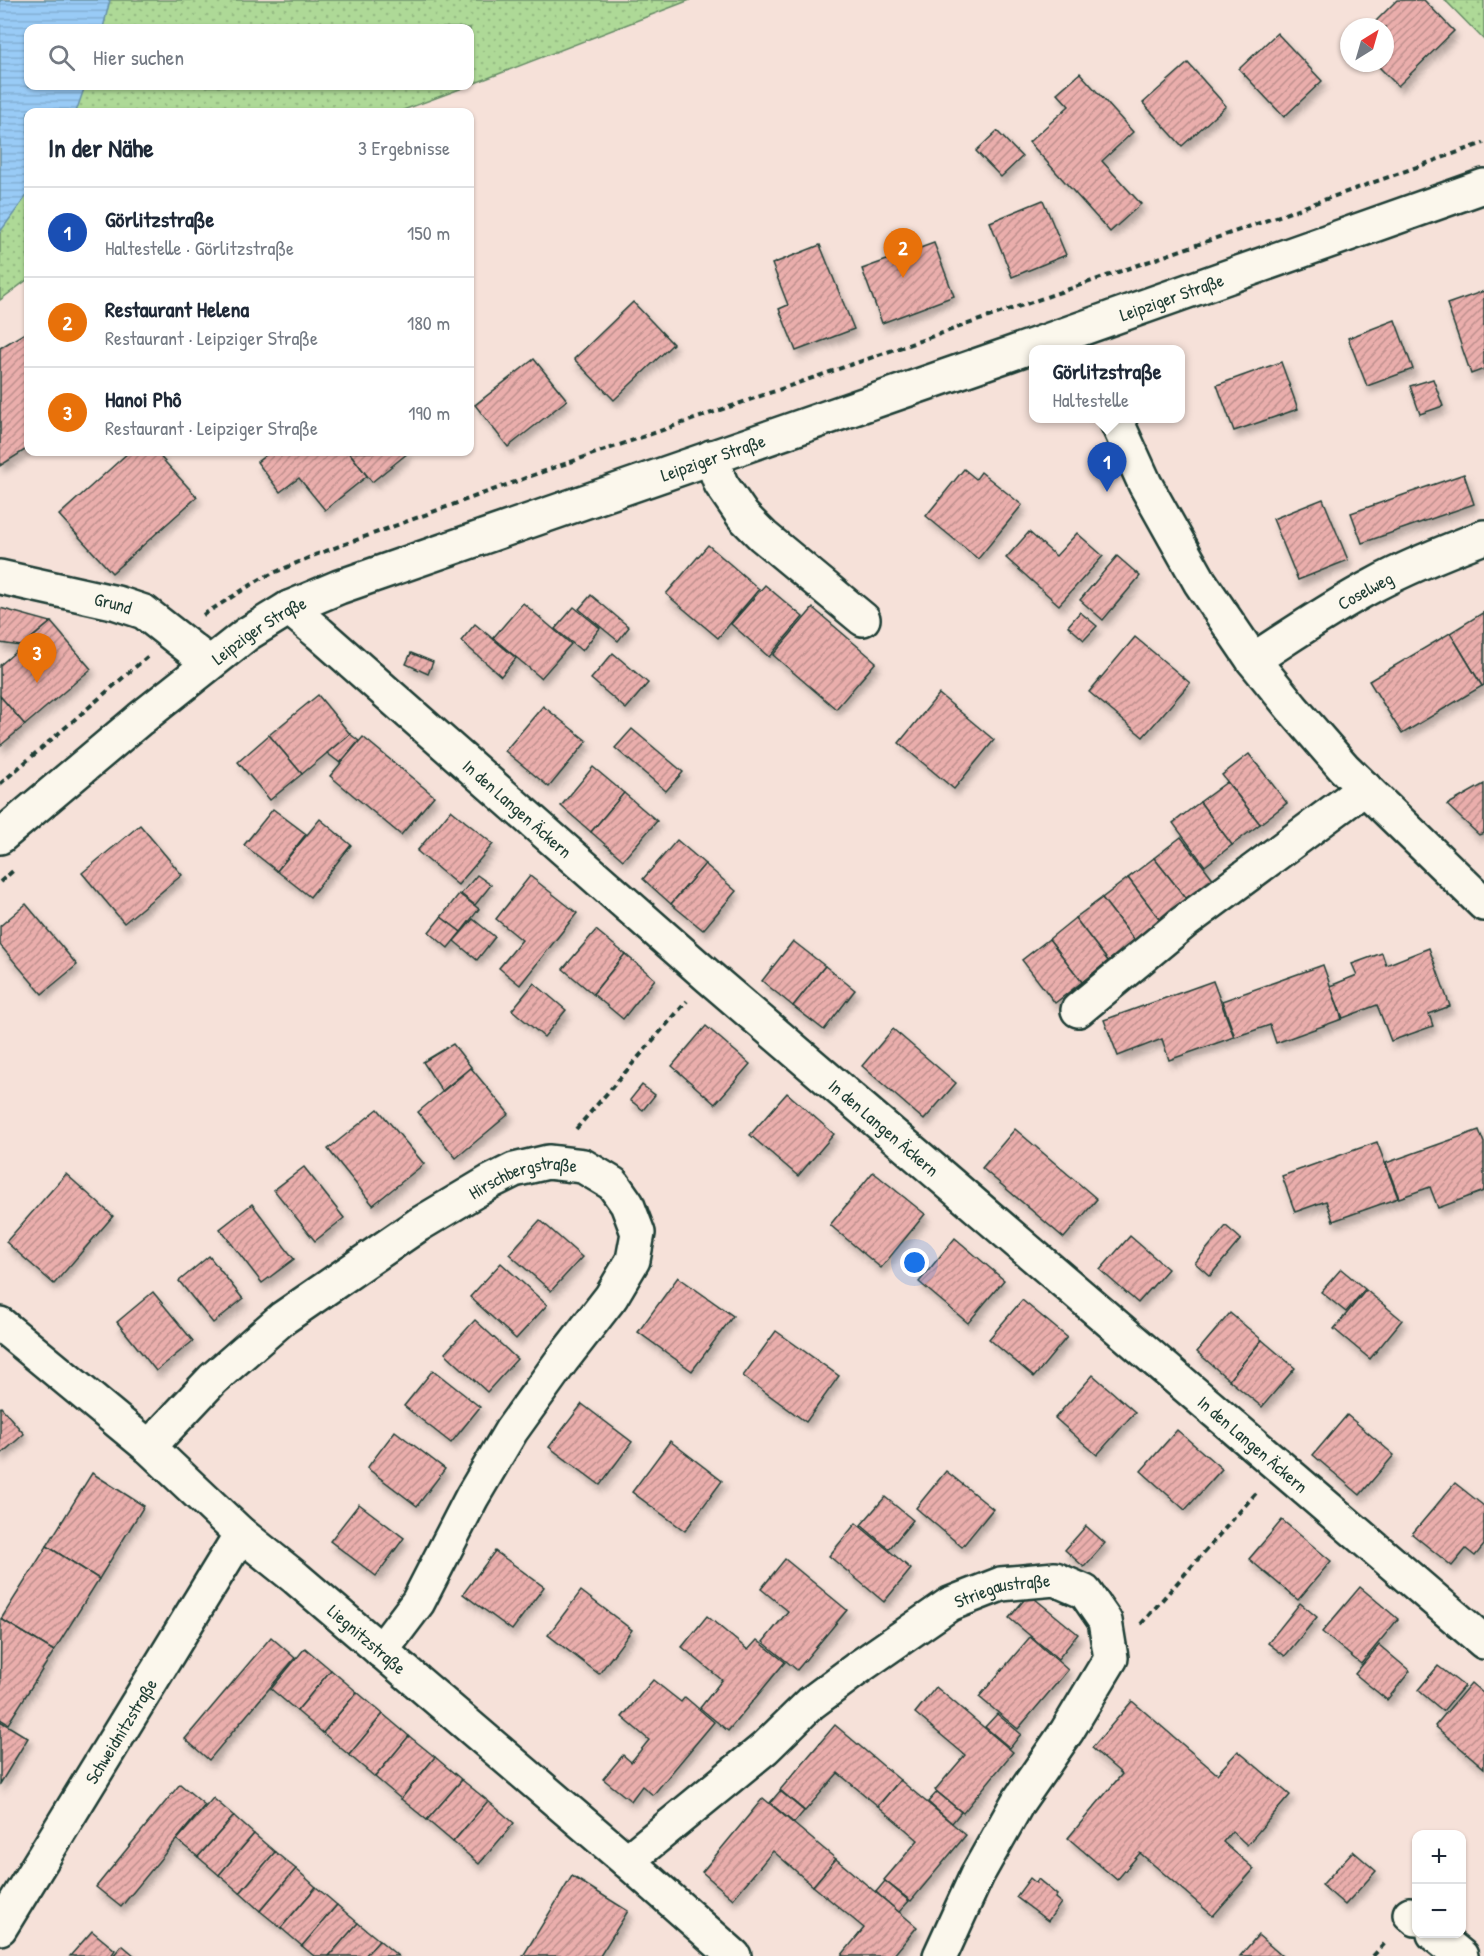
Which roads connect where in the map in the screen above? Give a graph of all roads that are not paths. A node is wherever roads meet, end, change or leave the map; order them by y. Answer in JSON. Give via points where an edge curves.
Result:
{"nodes":[{"id":1,"x":1484,"y":186,"type":"edge"},
{"id":2,"x":1082,"y":339,"type":"edge"},
{"id":3,"x":1063,"y":345,"type":"edge"},
{"id":4,"x":1029,"y":356,"type":"edge"},
{"id":5,"x":1117,"y":423,"type":"edge"},
{"id":6,"x":711,"y":457,"type":"junction"},
{"id":7,"x":1484,"y":537,"type":"edge"},
{"id":8,"x":0,"y":577,"type":"edge"},
{"id":9,"x":289,"y":609,"type":"junction"},
{"id":10,"x":863,"y":619,"type":"dead end"},
{"id":11,"x":1253,"y":660,"type":"junction"},
{"id":12,"x":209,"y":663,"type":"junction"},
{"id":13,"x":1365,"y":788,"type":"junction"},
{"id":14,"x":0,"y":837,"type":"edge"},
{"id":15,"x":1484,"y":904,"type":"edge"},
{"id":16,"x":1078,"y":1010,"type":"dead end"},
{"id":17,"x":0,"y":1324,"type":"edge"},
{"id":18,"x":149,"y":1447,"type":"junction"},
{"id":19,"x":241,"y":1534,"type":"junction"},
{"id":20,"x":1484,"y":1642,"type":"edge"},
{"id":21,"x":381,"y":1651,"type":"junction"},
{"id":22,"x":627,"y":1861,"type":"junction"},
{"id":23,"x":0,"y":1928,"type":"edge"},
{"id":24,"x":1439,"y":1938,"type":"edge"},
{"id":25,"x":721,"y":1952,"type":"edge"},
{"id":26,"x":940,"y":1956,"type":"edge"},
{"id":27,"x":1461,"y":1956,"type":"edge"}],
"edges":[{"from":1,"to":2,"type":"street","name":"Leipziger Straße"},
{"from":2,"to":3,"type":"street","name":"Leipziger Straße"},
{"from":4,"to":6,"type":"street","name":"Leipziger Straße"},
{"from":5,"to":11,"type":"street","via":[[1145,484],[1200,582]]},
{"from":6,"to":9,"type":"street","name":"Leipziger Straße","via":[[339,587]]},
{"from":6,"to":10,"type":"street","via":[[721,484],[743,516]]},
{"from":7,"to":11,"type":"street","name":"Coselweg","via":[[1375,584]]},
{"from":8,"to":12,"type":"street","name":"Grund","via":[[144,612]]},
{"from":9,"to":12,"type":"street","name":"Leipziger Straße"},
{"from":9,"to":20,"type":"street","name":"In den Langen Äckern","via":[[709,977]]},
{"from":11,"to":13,"type":"street"},
{"from":12,"to":14,"type":"street","name":"Leipziger Straße"},
{"from":13,"to":15,"type":"street"},
{"from":13,"to":16,"type":"street","via":[[1183,923]]},
{"from":17,"to":18,"type":"street","name":"Liegnitzstraße"},
{"from":18,"to":19,"type":"street","name":"Liegnitzstraße"},
{"from":18,"to":21,"type":"street","name":"Hirschbergstraße","via":[[213,1379],[283,1318],[460,1199],[514,1170],[548,1162],[583,1166],[613,1184],[627,1203],[638,1233],[633,1260],[611,1297],[511,1431],[418,1602]]},
{"from":19,"to":21,"type":"street","name":"Liegnitzstraße"},
{"from":19,"to":23,"type":"street","name":"Schweidnitzstraße"},
{"from":21,"to":22,"type":"street","name":"Liegnitzstraße"},
{"from":22,"to":25,"type":"street","name":"Liegnitzstraße"},
{"from":22,"to":26,"type":"street","name":"Striegaustraße","via":[[765,1748],[811,1703],[950,1604],[1001,1584],[1055,1579],[1085,1592],[1105,1621],[1111,1658],[1018,1802],[977,1875]]},
{"from":24,"to":27,"type":"street"}]}
